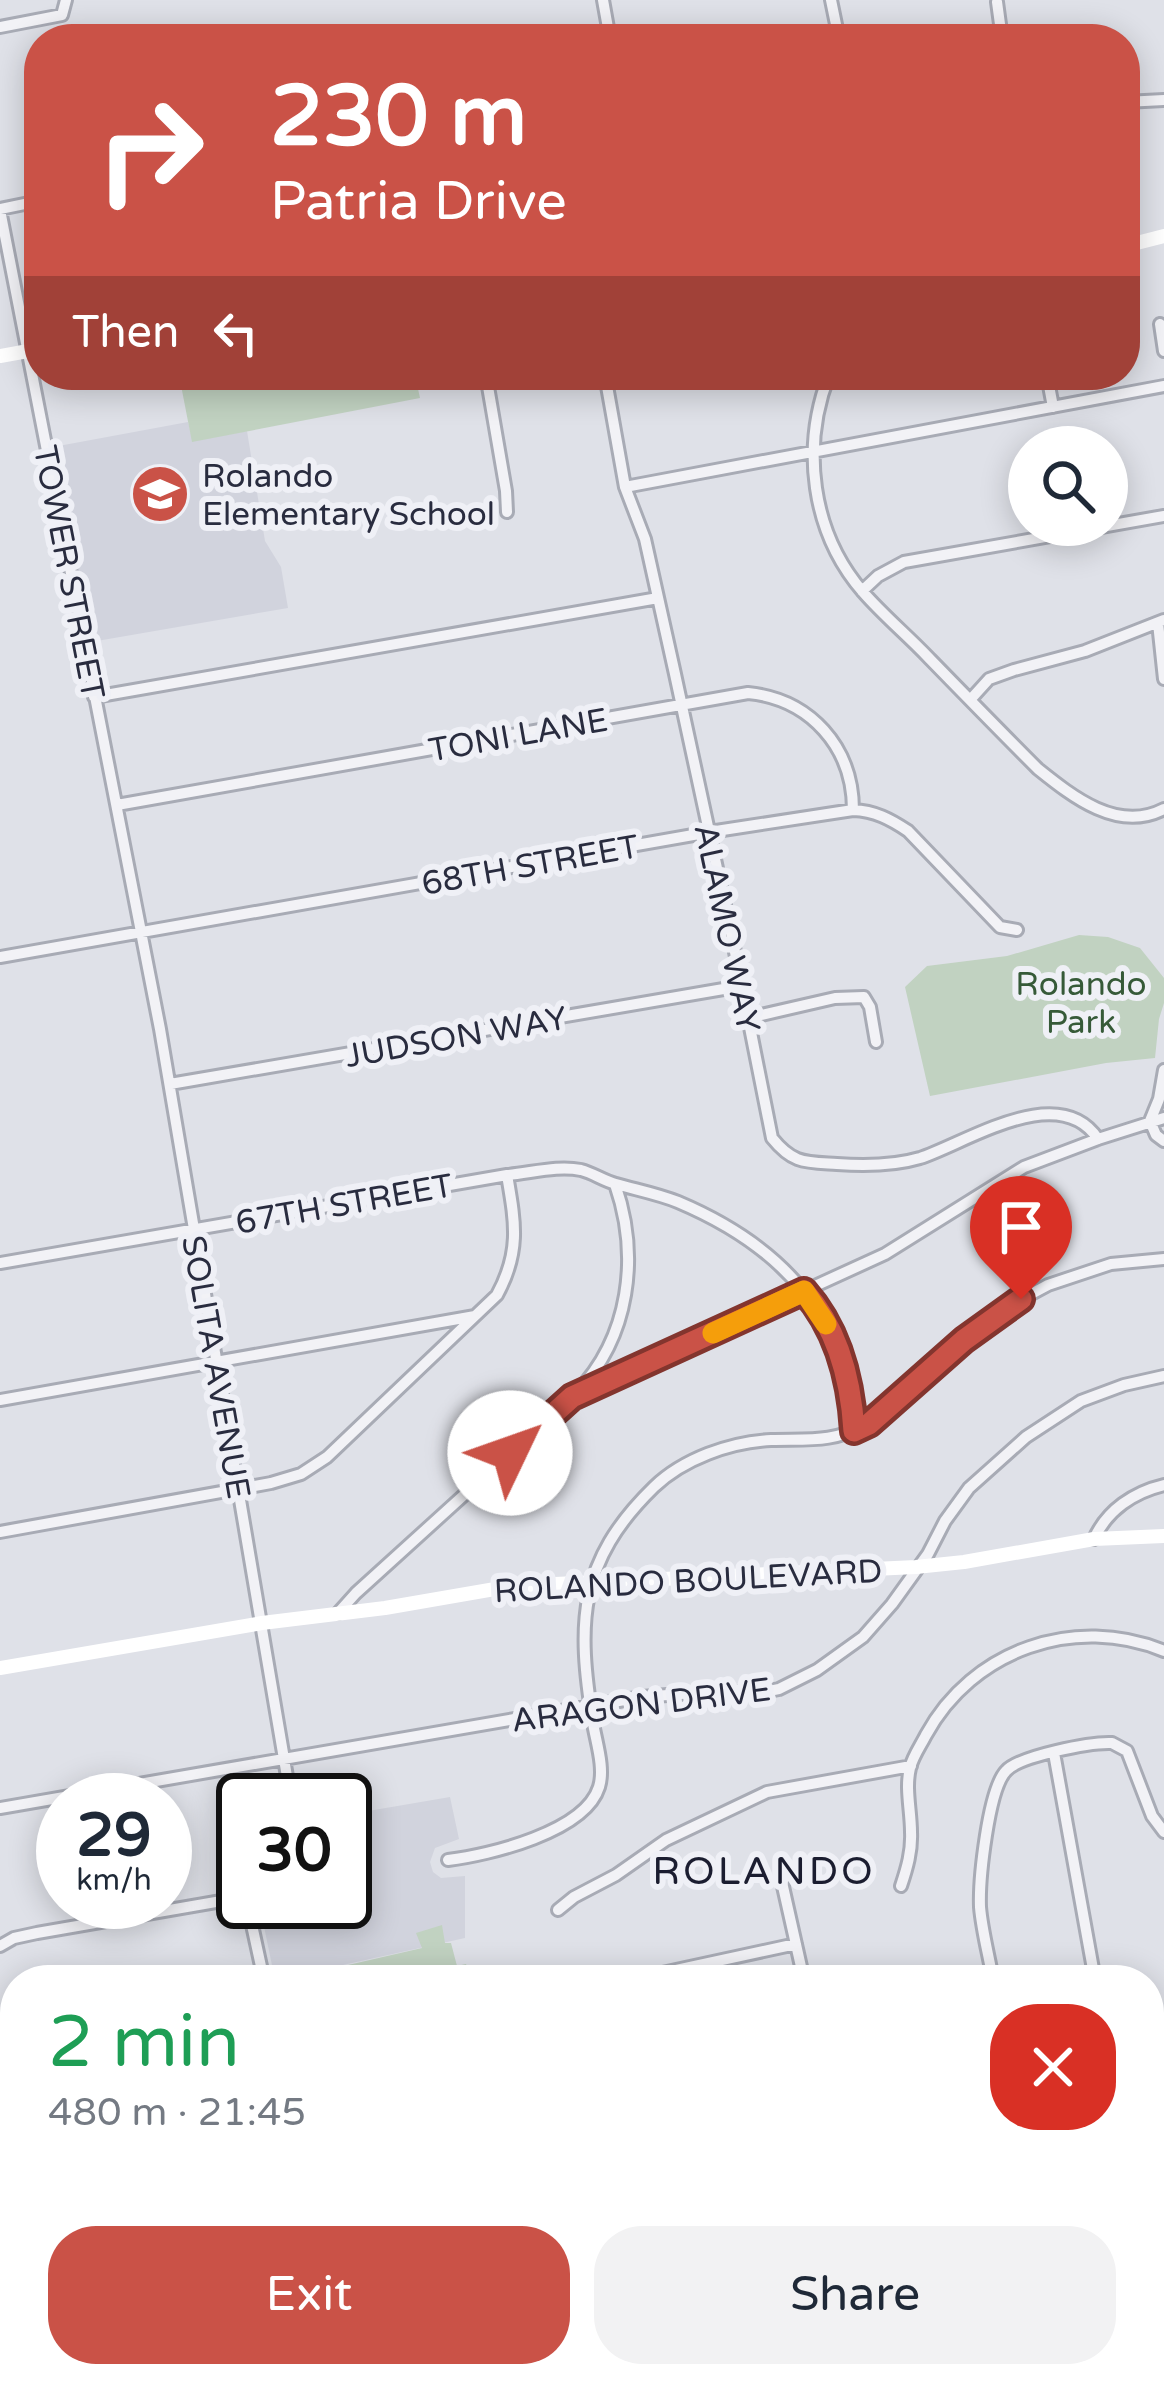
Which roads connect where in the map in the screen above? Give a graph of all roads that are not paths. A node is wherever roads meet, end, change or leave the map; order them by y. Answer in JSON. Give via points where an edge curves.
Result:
{"nodes":[{"id":1,"x":65,"y":4,"type":"edge"},
{"id":2,"x":0,"y":27,"type":"edge"},
{"id":3,"x":0,"y":209,"type":"edge"},
{"id":4,"x":24,"y":312,"type":"edge"},
{"id":5,"x":1160,"y":324,"type":"dead end"},
{"id":6,"x":1164,"y":351,"type":"edge"},
{"id":7,"x":1164,"y":386,"type":"edge"},
{"id":8,"x":40,"y":390,"type":"edge"},
{"id":9,"x":489,"y":390,"type":"edge"},
{"id":10,"x":608,"y":390,"type":"edge"},
{"id":11,"x":824,"y":390,"type":"edge"},
{"id":12,"x":1050,"y":390,"type":"edge"},
{"id":13,"x":1053,"y":407,"type":"junction"},
{"id":14,"x":811,"y":454,"type":"junction"},
{"id":15,"x":625,"y":487,"type":"junction"},
{"id":16,"x":507,"y":512,"type":"dead end"},
{"id":17,"x":1164,"y":516,"type":"edge"},
{"id":18,"x":862,"y":591,"type":"junction"},
{"id":19,"x":658,"y":598,"type":"junction"},
{"id":20,"x":1161,"y":622,"type":"edge"},
{"id":21,"x":1164,"y":679,"type":"edge"},
{"id":22,"x":94,"y":698,"type":"junction"},
{"id":23,"x":970,"y":700,"type":"junction"},
{"id":24,"x":682,"y":705,"type":"junction"},
{"id":25,"x":117,"y":805,"type":"junction"},
{"id":26,"x":1164,"y":809,"type":"edge"},
{"id":27,"x":853,"y":810,"type":"junction"},
{"id":28,"x":709,"y":832,"type":"junction"},
{"id":29,"x":1017,"y":930,"type":"dead end"},
{"id":30,"x":142,"y":934,"type":"junction"},
{"id":31,"x":0,"y":958,"type":"edge"},
{"id":32,"x":741,"y":986,"type":"junction"},
{"id":33,"x":748,"y":1018,"type":"junction"},
{"id":34,"x":876,"y":1042,"type":"dead end"},
{"id":35,"x":1164,"y":1070,"type":"edge"},
{"id":36,"x":170,"y":1084,"type":"junction"},
{"id":37,"x":1164,"y":1118,"type":"edge"},
{"id":38,"x":1150,"y":1121,"type":"junction"},
{"id":39,"x":1098,"y":1138,"type":"junction"},
{"id":40,"x":1164,"y":1142,"type":"edge"},
{"id":41,"x":507,"y":1175,"type":"junction"},
{"id":42,"x":615,"y":1184,"type":"junction"},
{"id":43,"x":194,"y":1229,"type":"junction"},
{"id":44,"x":1164,"y":1259,"type":"edge"},
{"id":45,"x":0,"y":1263,"type":"edge"},
{"id":46,"x":804,"y":1291,"type":"junction"},
{"id":47,"x":478,"y":1316,"type":"junction"},
{"id":48,"x":217,"y":1363,"type":"junction"},
{"id":49,"x":1164,"y":1376,"type":"edge"},
{"id":50,"x":572,"y":1397,"type":"junction"},
{"id":51,"x":0,"y":1400,"type":"edge"},
{"id":52,"x":854,"y":1431,"type":"junction"},
{"id":53,"x":1164,"y":1485,"type":"edge"},
{"id":54,"x":238,"y":1490,"type":"junction"},
{"id":55,"x":0,"y":1532,"type":"edge"},
{"id":56,"x":1164,"y":1536,"type":"edge"},
{"id":57,"x":1094,"y":1539,"type":"junction"},
{"id":58,"x":916,"y":1567,"type":"junction"},
{"id":59,"x":590,"y":1583,"type":"junction"},
{"id":60,"x":336,"y":1616,"type":"junction"},
{"id":61,"x":262,"y":1623,"type":"junction"},
{"id":62,"x":1164,"y":1651,"type":"edge"},
{"id":63,"x":0,"y":1669,"type":"edge"},
{"id":64,"x":590,"y":1707,"type":"junction"},
{"id":65,"x":1054,"y":1753,"type":"junction"},
{"id":66,"x":285,"y":1758,"type":"junction"},
{"id":67,"x":911,"y":1766,"type":"junction"},
{"id":68,"x":287,"y":1773,"type":"edge"},
{"id":69,"x":0,"y":1808,"type":"edge"},
{"id":70,"x":1164,"y":1832,"type":"edge"},
{"id":71,"x":448,"y":1860,"type":"dead end"},
{"id":72,"x":788,"y":1870,"type":"dead end"},
{"id":73,"x":902,"y":1886,"type":"dead end"},
{"id":74,"x":216,"y":1902,"type":"edge"},
{"id":75,"x":558,"y":1910,"type":"dead end"},
{"id":76,"x":252,"y":1929,"type":"edge"},
{"id":77,"x":796,"y":1944,"type":"junction"},
{"id":78,"x":0,"y":1946,"type":"edge"},
{"id":79,"x":260,"y":1965,"type":"edge"},
{"id":80,"x":699,"y":1965,"type":"edge"},
{"id":81,"x":801,"y":1965,"type":"edge"},
{"id":82,"x":991,"y":1965,"type":"edge"},
{"id":83,"x":1092,"y":1965,"type":"edge"}],
"edges":[{"from":1,"to":2,"type":"street","via":[[62,15]]},
{"from":3,"to":4,"type":"street","name":"TOWER STREET"},
{"from":5,"to":6,"type":"street"},
{"from":7,"to":13,"type":"street"},
{"from":8,"to":22,"type":"street","name":"TOWER STREET"},
{"from":9,"to":16,"type":"street"},
{"from":10,"to":15,"type":"street","name":"ALAMO WAY"},
{"from":11,"to":14,"type":"street"},
{"from":12,"to":13,"type":"street"},
{"from":13,"to":14,"type":"street"},
{"from":14,"to":15,"type":"street"},
{"from":14,"to":18,"type":"street","via":[[824,520]]},
{"from":15,"to":19,"type":"street","name":"ALAMO WAY"},
{"from":17,"to":18,"type":"street","via":[[904,562]]},
{"from":18,"to":23,"type":"street"},
{"from":19,"to":22,"type":"street"},
{"from":19,"to":24,"type":"street","name":"ALAMO WAY"},
{"from":20,"to":21,"type":"street"},
{"from":20,"to":23,"type":"street","via":[[989,680]]},
{"from":22,"to":25,"type":"street","name":"TOWER STREET"},
{"from":23,"to":26,"type":"street","via":[[1086,804],[1126,817]]},
{"from":24,"to":25,"type":"street","name":"TONI LANE"},
{"from":24,"to":27,"type":"street","name":"TONI LANE","via":[[748,693],[796,706],[839,750]]},
{"from":24,"to":28,"type":"street","name":"ALAMO WAY"},
{"from":25,"to":30,"type":"street","name":"TOWER STREET"},
{"from":27,"to":28,"type":"street","name":"68TH STREET"},
{"from":27,"to":29,"type":"street","name":"68TH STREET","via":[[908,831],[1000,928]]},
{"from":28,"to":30,"type":"street","name":"68TH STREET"},
{"from":28,"to":32,"type":"street","name":"ALAMO WAY"},
{"from":30,"to":31,"type":"street","name":"68TH STREET"},
{"from":30,"to":36,"type":"street","name":"SOLITA AVENUE"},
{"from":32,"to":33,"type":"street","name":"ALAMO WAY"},
{"from":32,"to":36,"type":"street","name":"JUDSON WAY"},
{"from":33,"to":34,"type":"street","via":[[864,997]]},
{"from":33,"to":39,"type":"street","name":"ALAMO WAY","via":[[768,1129],[799,1162],[885,1165],[1034,1116],[1074,1118]]},
{"from":35,"to":38,"type":"street"},
{"from":36,"to":43,"type":"street","name":"SOLITA AVENUE"},
{"from":37,"to":38,"type":"street"},
{"from":38,"to":39,"type":"street"},
{"from":38,"to":40,"type":"street"},
{"from":39,"to":46,"type":"street","via":[[1024,1167],[885,1254]]},
{"from":41,"to":42,"type":"street","name":"67TH STREET","via":[[583,1170]]},
{"from":41,"to":43,"type":"street","name":"67TH STREET"},
{"from":41,"to":47,"type":"street","via":[[517,1229],[510,1270]]},
{"from":42,"to":46,"type":"street","name":"67TH STREET","via":[[714,1219]]},
{"from":42,"to":50,"type":"street","via":[[629,1246],[625,1297],[609,1346]]},
{"from":43,"to":45,"type":"street","name":"67TH STREET"},
{"from":43,"to":48,"type":"street","name":"SOLITA AVENUE"},
{"from":44,"to":52,"type":"street","via":[[1111,1264],[1007,1307]]},
{"from":46,"to":50,"type":"street"},
{"from":46,"to":52,"type":"street","name":"67TH STREET","via":[[840,1354]]},
{"from":47,"to":48,"type":"street"},
{"from":47,"to":54,"type":"street","via":[[327,1457],[301,1474]]},
{"from":48,"to":51,"type":"street"},
{"from":48,"to":54,"type":"street","name":"SOLITA AVENUE"},
{"from":49,"to":58,"type":"street","name":"ARAGON DRIVE","via":[[1081,1401],[1026,1436],[969,1488]]},
{"from":50,"to":60,"type":"street"},
{"from":52,"to":59,"type":"street","via":[[814,1442],[742,1444],[682,1467],[627,1515]]},
{"from":53,"to":57,"type":"street","via":[[1127,1500]]},
{"from":54,"to":55,"type":"street"},
{"from":54,"to":61,"type":"street","name":"SOLITA AVENUE"},
{"from":56,"to":57,"type":"street","name":"ROLANDO BOULEVARD"},
{"from":57,"to":58,"type":"street","name":"ROLANDO BOULEVARD"},
{"from":58,"to":59,"type":"street","name":"ROLANDO BOULEVARD"},
{"from":58,"to":64,"type":"street","name":"ARAGON DRIVE","via":[[862,1637],[779,1689],[642,1696]]},
{"from":59,"to":60,"type":"street","name":"ROLANDO BOULEVARD","via":[[512,1586]]},
{"from":59,"to":64,"type":"street","via":[[582,1646]]},
{"from":60,"to":61,"type":"street","name":"ROLANDO BOULEVARD"},
{"from":61,"to":63,"type":"street","name":"ROLANDO BOULEVARD"},
{"from":61,"to":66,"type":"street","name":"SOLITA AVENUE"},
{"from":62,"to":67,"type":"street","via":[[1093,1635],[1013,1652],[950,1700]]},
{"from":64,"to":66,"type":"street","name":"ARAGON DRIVE"},
{"from":64,"to":71,"type":"street","via":[[601,1777],[588,1806],[510,1848]]},
{"from":65,"to":70,"type":"street","via":[[1103,1742],[1127,1751]]},
{"from":65,"to":82,"type":"street","via":[[1015,1763],[993,1797],[980,1894]]},
{"from":65,"to":83,"type":"street"},
{"from":66,"to":68,"type":"street","name":"SOLITA AVENUE"},
{"from":66,"to":69,"type":"street","name":"ARAGON DRIVE"},
{"from":67,"to":73,"type":"street"},
{"from":67,"to":75,"type":"street","via":[[767,1792],[665,1840]]},
{"from":72,"to":77,"type":"street","via":[[782,1882]]},
{"from":74,"to":78,"type":"street"},
{"from":76,"to":79,"type":"street"},
{"from":77,"to":80,"type":"street"},
{"from":77,"to":81,"type":"street"}]}
